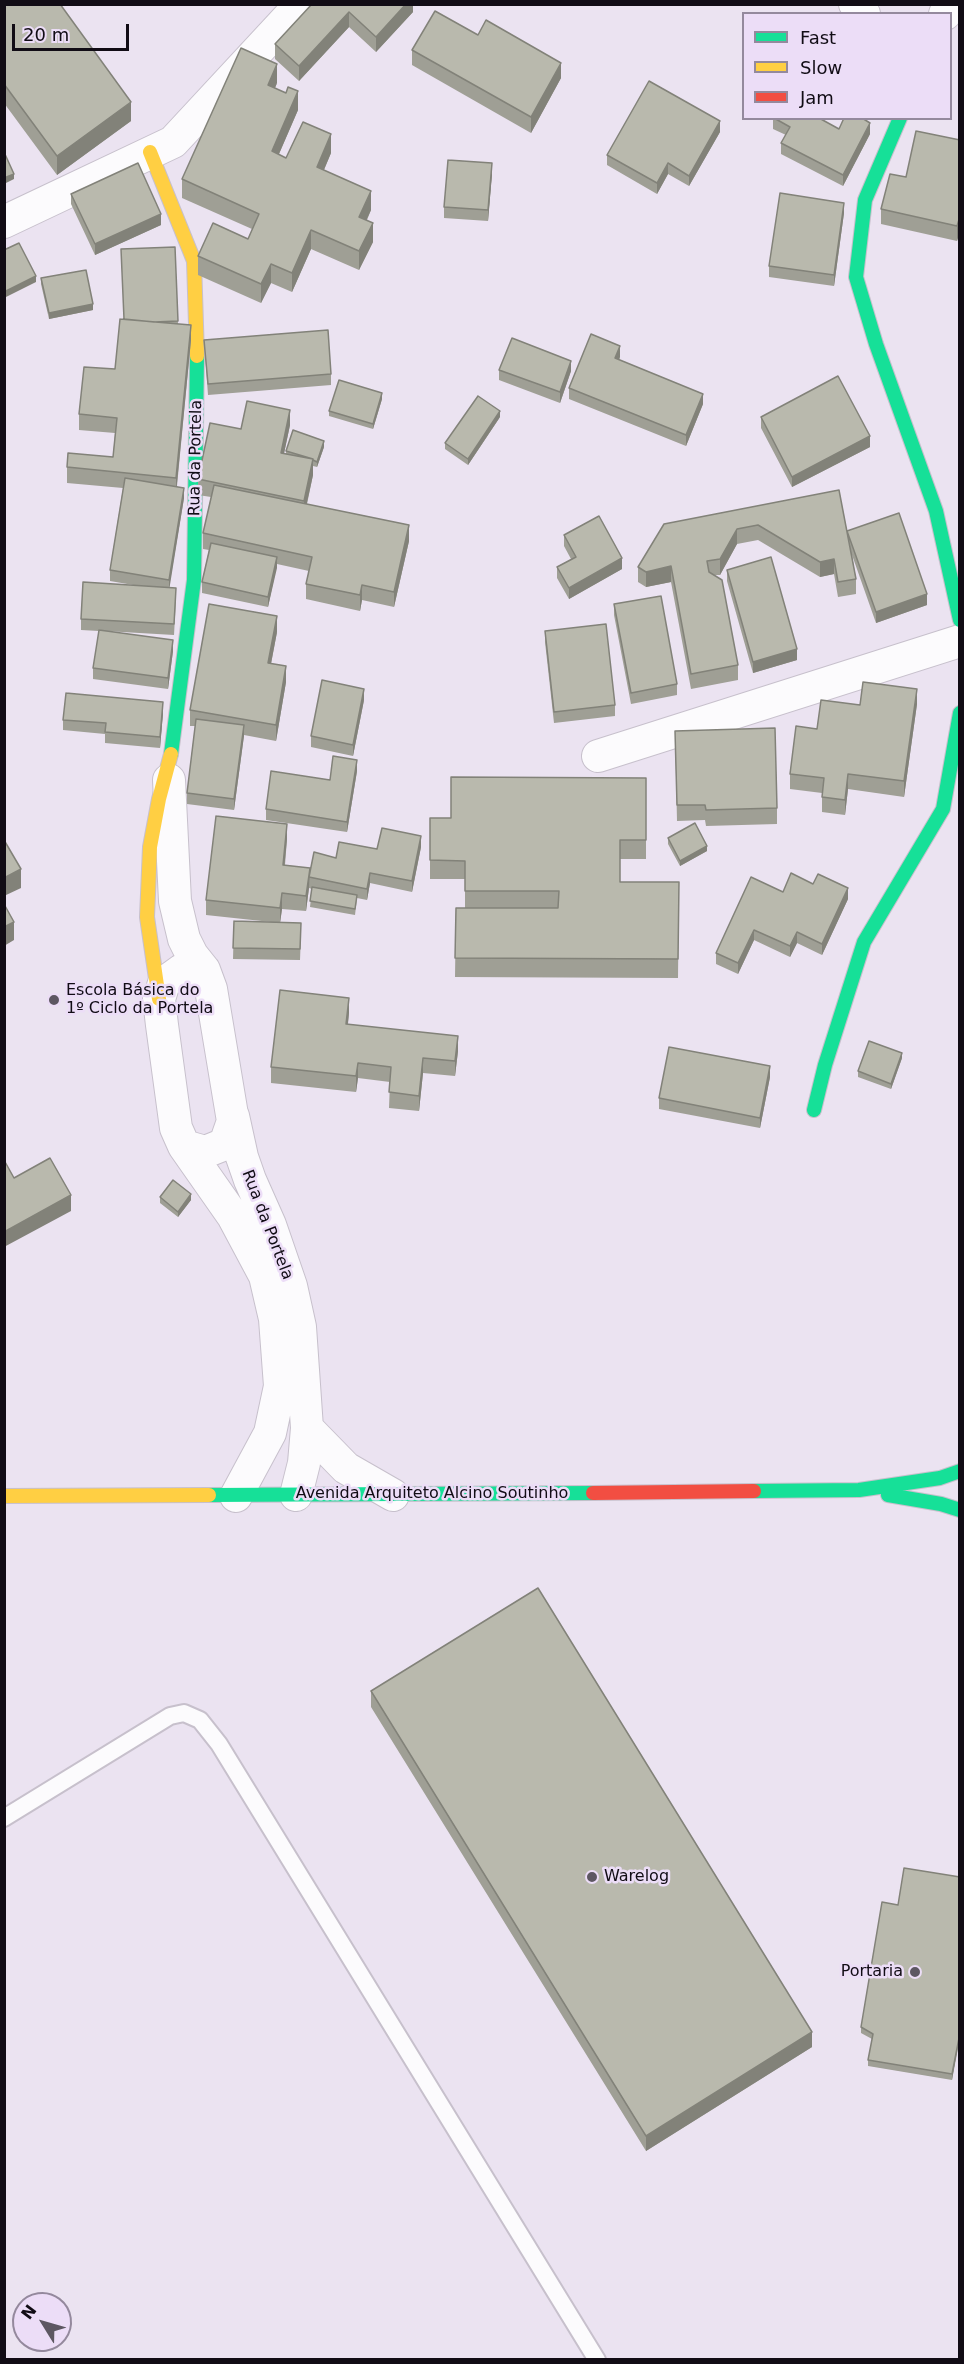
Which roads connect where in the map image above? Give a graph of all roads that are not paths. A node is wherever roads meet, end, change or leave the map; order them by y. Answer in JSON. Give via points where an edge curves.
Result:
{"nodes":[{"id":1,"x":301,"y":4,"type":"edge"},
{"id":2,"x":899,"y":120,"type":"edge"},
{"id":3,"x":150,"y":152,"type":"junction"},
{"id":4,"x":4,"y":222,"type":"edge"},
{"id":5,"x":960,"y":620,"type":"edge"},
{"id":6,"x":960,"y":641,"type":"edge"},
{"id":7,"x":960,"y":713,"type":"edge"},
{"id":8,"x":598,"y":756,"type":"dead end"},
{"id":9,"x":168,"y":771,"type":"junction"},
{"id":10,"x":204,"y":970,"type":"junction"},
{"id":11,"x":159,"y":999,"type":"junction"},
{"id":12,"x":229,"y":1094,"type":"junction"},
{"id":13,"x":814,"y":1110,"type":"dead end"},
{"id":14,"x":184,"y":1146,"type":"junction"},
{"id":15,"x":307,"y":1428,"type":"junction"},
{"id":16,"x":960,"y":1471,"type":"edge"},
{"id":17,"x":859,"y":1490,"type":"junction"},
{"id":18,"x":393,"y":1495,"type":"junction"},
{"id":19,"x":4,"y":1496,"type":"edge"},
{"id":20,"x":236,"y":1496,"type":"junction"},
{"id":21,"x":296,"y":1496,"type":"junction"},
{"id":22,"x":960,"y":1510,"type":"edge"},
{"id":23,"x":4,"y":1818,"type":"edge"},
{"id":24,"x":597,"y":2360,"type":"edge"}],
"edges":[{"from":1,"to":3,"type":"street","via":[[173,142]]},
{"from":2,"to":5,"type":"street","via":[[865,200],[856,277],[936,511]]},
{"from":3,"to":4,"type":"street"},
{"from":3,"to":9,"type":"street","name":"Rua da Portela","via":[[194,261],[197,354],[194,580]]},
{"from":6,"to":8,"type":"street"},
{"from":7,"to":13,"type":"street","via":[[944,809],[864,942]]},
{"from":9,"to":10,"type":"street","name":"Rua da Portela","via":[[175,901],[184,939]]},
{"from":9,"to":11,"type":"street","name":"Rua da Portela","via":[[150,847],[147,906]]},
{"from":10,"to":11,"type":"street","via":[[182,970],[164,983]]},
{"from":10,"to":12,"type":"street","name":"Rua da Portela","via":[[211,989]]},
{"from":11,"to":14,"type":"street","name":"Rua da Portela","via":[[176,1128]]},
{"from":12,"to":14,"type":"street","name":"Rua da Portela","via":[[233,1121],[225,1144],[205,1152]]},
{"from":12,"to":15,"type":"street","name":"Rua da Portela","via":[[242,1156],[291,1286],[300,1327]]},
{"from":14,"to":20,"type":"street","name":"Rua da Portela","via":[[233,1216],[265,1276],[275,1319],[280,1386],[270,1433]]},
{"from":15,"to":18,"type":"street","via":[[346,1468]]},
{"from":15,"to":21,"type":"street","name":"Rua da Portela"},
{"from":16,"to":17,"type":"street","name":"Avenida Arquiteto Alcino Soutinho","via":[[940,1478]]},
{"from":17,"to":18,"type":"street","name":"Avenida Arquiteto Alcino Soutinho"},
{"from":17,"to":22,"type":"street","name":"Avenida Arquiteto Alcino Soutinho"},
{"from":18,"to":21,"type":"street","name":"Avenida Arquiteto Alcino Soutinho"},
{"from":19,"to":20,"type":"street","name":"Avenida Arquiteto Alcino Soutinho"},
{"from":20,"to":21,"type":"street","name":"Avenida Arquiteto Alcino Soutinho"},
{"from":23,"to":24,"type":"lane","via":[[170,1716],[184,1713],[200,1720],[219,1743]]}]}
